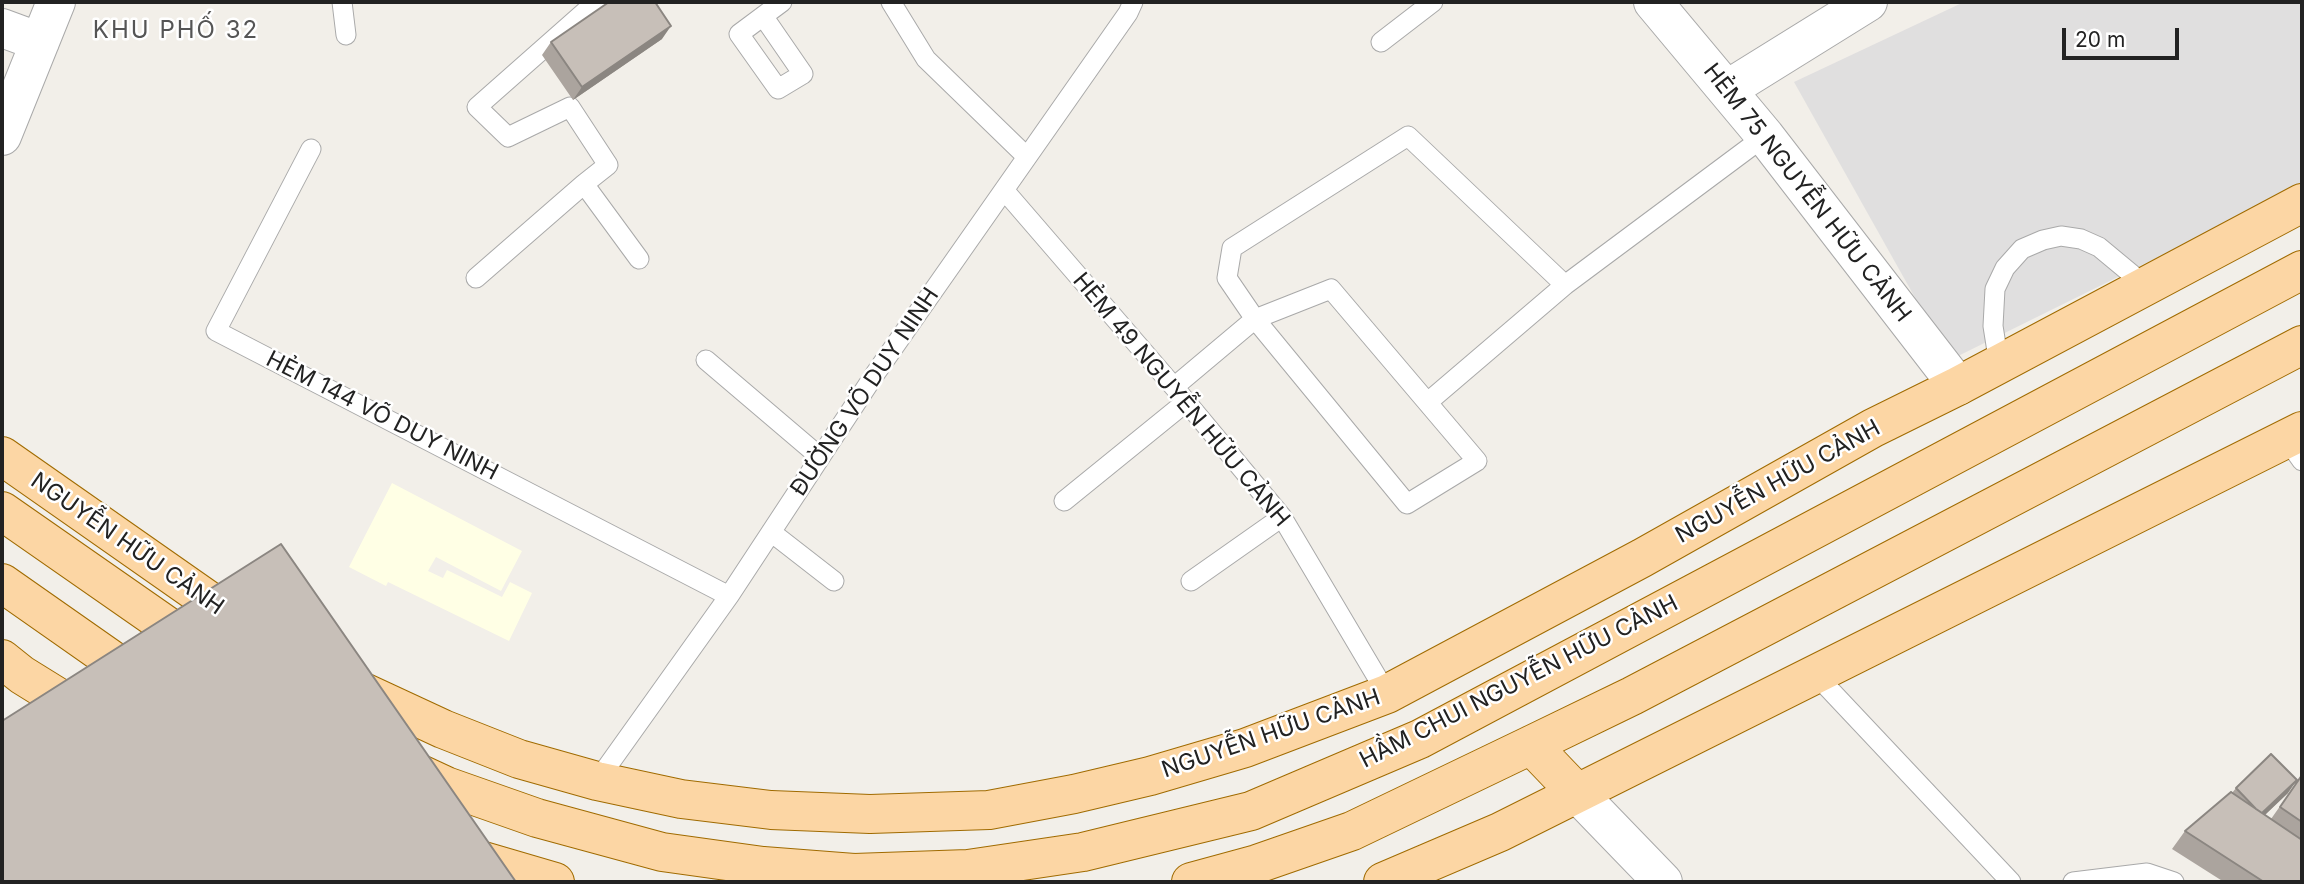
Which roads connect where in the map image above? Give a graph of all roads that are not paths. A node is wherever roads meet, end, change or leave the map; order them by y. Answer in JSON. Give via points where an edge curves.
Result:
{"nodes":[{"id":1,"x":56,"y":2,"type":"edge"},
{"id":2,"x":342,"y":2,"type":"edge"},
{"id":3,"x":596,"y":2,"type":"edge"},
{"id":4,"x":782,"y":2,"type":"edge"},
{"id":5,"x":891,"y":2,"type":"edge"},
{"id":6,"x":1133,"y":2,"type":"edge"},
{"id":7,"x":1433,"y":2,"type":"edge"},
{"id":8,"x":1653,"y":2,"type":"edge"},
{"id":9,"x":1868,"y":2,"type":"edge"},
{"id":10,"x":763,"y":16,"type":"dead end"},
{"id":11,"x":2,"y":28,"type":"edge"},
{"id":12,"x":346,"y":35,"type":"dead end"},
{"id":13,"x":40,"y":41,"type":"junction"},
{"id":14,"x":1381,"y":42,"type":"dead end"},
{"id":15,"x":1728,"y":89,"type":"junction"},
{"id":16,"x":2,"y":136,"type":"edge"},
{"id":17,"x":1765,"y":136,"type":"junction"},
{"id":18,"x":311,"y":149,"type":"dead end"},
{"id":19,"x":1027,"y":157,"type":"junction"},
{"id":20,"x":584,"y":184,"type":"junction"},
{"id":21,"x":1004,"y":190,"type":"junction"},
{"id":22,"x":2302,"y":203,"type":"edge"},
{"id":23,"x":639,"y":259,"type":"dead end"},
{"id":24,"x":2302,"y":270,"type":"edge"},
{"id":25,"x":476,"y":278,"type":"dead end"},
{"id":26,"x":1565,"y":285,"type":"junction"},
{"id":27,"x":2146,"y":286,"type":"junction"},
{"id":28,"x":1255,"y":319,"type":"junction"},
{"id":29,"x":2302,"y":345,"type":"edge"},
{"id":30,"x":706,"y":360,"type":"dead end"},
{"id":31,"x":1999,"y":364,"type":"junction"},
{"id":32,"x":1958,"y":386,"type":"junction"},
{"id":33,"x":1180,"y":394,"type":"junction"},
{"id":34,"x":1428,"y":402,"type":"junction"},
{"id":35,"x":2297,"y":444,"type":"edge"},
{"id":36,"x":8,"y":455,"type":"edge"},
{"id":37,"x":820,"y":457,"type":"junction"},
{"id":38,"x":1064,"y":500,"type":"dead end"},
{"id":39,"x":2,"y":511,"type":"edge"},
{"id":40,"x":1282,"y":517,"type":"junction"},
{"id":41,"x":771,"y":532,"type":"junction"},
{"id":42,"x":834,"y":581,"type":"dead end"},
{"id":43,"x":1191,"y":581,"type":"dead end"},
{"id":44,"x":2,"y":583,"type":"edge"},
{"id":45,"x":729,"y":596,"type":"junction"},
{"id":46,"x":1486,"y":641,"type":"junction"},
{"id":47,"x":276,"y":644,"type":"edge"},
{"id":48,"x":2,"y":659,"type":"edge"},
{"id":49,"x":321,"y":671,"type":"edge"},
{"id":50,"x":234,"y":672,"type":"edge"},
{"id":51,"x":1815,"y":674,"type":"junction"},
{"id":52,"x":1512,"y":689,"type":"junction"},
{"id":53,"x":1387,"y":694,"type":"junction"},
{"id":54,"x":177,"y":705,"type":"edge"},
{"id":55,"x":127,"y":740,"type":"edge"},
{"id":56,"x":1531,"y":745,"type":"junction"},
{"id":57,"x":373,"y":753,"type":"edge"},
{"id":58,"x":597,"y":781,"type":"junction"},
{"id":59,"x":1577,"y":793,"type":"junction"},
{"id":60,"x":429,"y":843,"type":"edge"},
{"id":61,"x":555,"y":882,"type":"edge"},
{"id":62,"x":1191,"y":882,"type":"edge"},
{"id":63,"x":1383,"y":882,"type":"edge"},
{"id":64,"x":1663,"y":882,"type":"edge"},
{"id":65,"x":2011,"y":882,"type":"edge"},
{"id":66,"x":2073,"y":882,"type":"edge"},
{"id":67,"x":2174,"y":882,"type":"edge"}],
"edges":[{"from":1,"to":13,"type":"street"},
{"from":2,"to":12,"type":"lane"},
{"from":3,"to":20,"type":"lane","via":[[477,107],[508,137],[570,107],[608,165]]},
{"from":4,"to":10,"type":"lane"},
{"from":5,"to":19,"type":"lane","via":[[926,59]]},
{"from":6,"to":19,"type":"lane","name":"ĐƯỜNG VÕ DUY NINH"},
{"from":7,"to":14,"type":"lane"},
{"from":8,"to":15,"type":"street","name":"HẺM 75 NGUYỄN HỮU CẢNH"},
{"from":9,"to":15,"type":"street"},
{"from":11,"to":13,"type":"street"},
{"from":13,"to":16,"type":"street"},
{"from":15,"to":17,"type":"street","name":"HẺM 75 NGUYỄN HỮU CẢNH"},
{"from":17,"to":26,"type":"lane"},
{"from":17,"to":32,"type":"street","name":"HẺM 75 NGUYỄN HỮU CẢNH"},
{"from":18,"to":45,"type":"lane","name":"HẺM 144 VÕ DUY NINH","via":[[216,331]]},
{"from":19,"to":21,"type":"lane","name":"ĐƯỜNG VÕ DUY NINH"},
{"from":20,"to":23,"type":"lane"},
{"from":20,"to":25,"type":"lane"},
{"from":21,"to":33,"type":"lane","name":"HẺM 49 NGUYỄN HỮU CẢNH"},
{"from":21,"to":37,"type":"lane","name":"ĐƯỜNG VÕ DUY NINH"},
{"from":22,"to":27,"type":"main road","name":"NGUYỄN HỮU CẢNH"},
{"from":24,"to":52,"type":"main road","name":"HẦM CHUI NGUYỄN HỮU CẢNH"},
{"from":26,"to":28,"type":"lane","via":[[1408,136],[1232,248],[1227,278]]},
{"from":26,"to":34,"type":"lane"},
{"from":27,"to":31,"type":"main road","name":"NGUYỄN HỮU CẢNH"},
{"from":27,"to":31,"type":"lane","via":[[2099,247],[2081,239],[2061,236],[2022,249],[1995,289],[1993,326]]},
{"from":28,"to":33,"type":"lane"},
{"from":28,"to":34,"type":"lane","via":[[1331,289]]},
{"from":28,"to":34,"type":"lane","via":[[1407,504],[1477,461]]},
{"from":29,"to":56,"type":"main road"},
{"from":30,"to":37,"type":"lane"},
{"from":31,"to":32,"type":"main road","name":"NGUYỄN HỮU CẢNH"},
{"from":32,"to":46,"type":"main road","name":"NGUYỄN HỮU CẢNH"},
{"from":33,"to":38,"type":"lane"},
{"from":33,"to":40,"type":"lane","name":"HẺM 49 NGUYỄN HỮU CẢNH"},
{"from":35,"to":51,"type":"main road"},
{"from":36,"to":47,"type":"main road","name":"NGUYỄN HỮU CẢNH","via":[[230,617]]},
{"from":37,"to":41,"type":"lane","name":"ĐƯỜNG VÕ DUY NINH"},
{"from":39,"to":50,"type":"main road"},
{"from":40,"to":43,"type":"lane"},
{"from":40,"to":53,"type":"lane","name":"HẺM 49 NGUYỄN HỮU CẢNH"},
{"from":41,"to":42,"type":"lane"},
{"from":41,"to":45,"type":"lane","name":"ĐƯỜNG VÕ DUY NINH"},
{"from":44,"to":54,"type":"main road"},
{"from":45,"to":58,"type":"lane","name":"ĐƯỜNG VÕ DUY NINH"},
{"from":46,"to":52,"type":"main road"},
{"from":46,"to":53,"type":"main road","name":"NGUYỄN HỮU CẢNH"},
{"from":48,"to":55,"type":"main road"},
{"from":49,"to":58,"type":"main road","name":"NGUYỄN HỮU CẢNH","via":[[443,729],[519,759]]},
{"from":51,"to":59,"type":"main road"},
{"from":51,"to":65,"type":"lane"},
{"from":52,"to":57,"type":"main road","name":"HẦM CHUI NGUYỄN HỮU CẢNH","via":[[1420,739],[1251,811],[1083,852],[968,869],[854,873],[662,852],[537,818],[446,786]]},
{"from":53,"to":58,"type":"main road","name":"NGUYỄN HỮU CẢNH","via":[[1245,748],[1150,776],[989,810],[870,814],[771,810],[681,799]]},
{"from":56,"to":59,"type":"main road"},
{"from":56,"to":62,"type":"main road","via":[[1352,831]]},
{"from":59,"to":63,"type":"main road"},
{"from":59,"to":64,"type":"street"},
{"from":60,"to":61,"type":"main road"},
{"from":66,"to":67,"type":"lane","via":[[2147,873]]}]}
